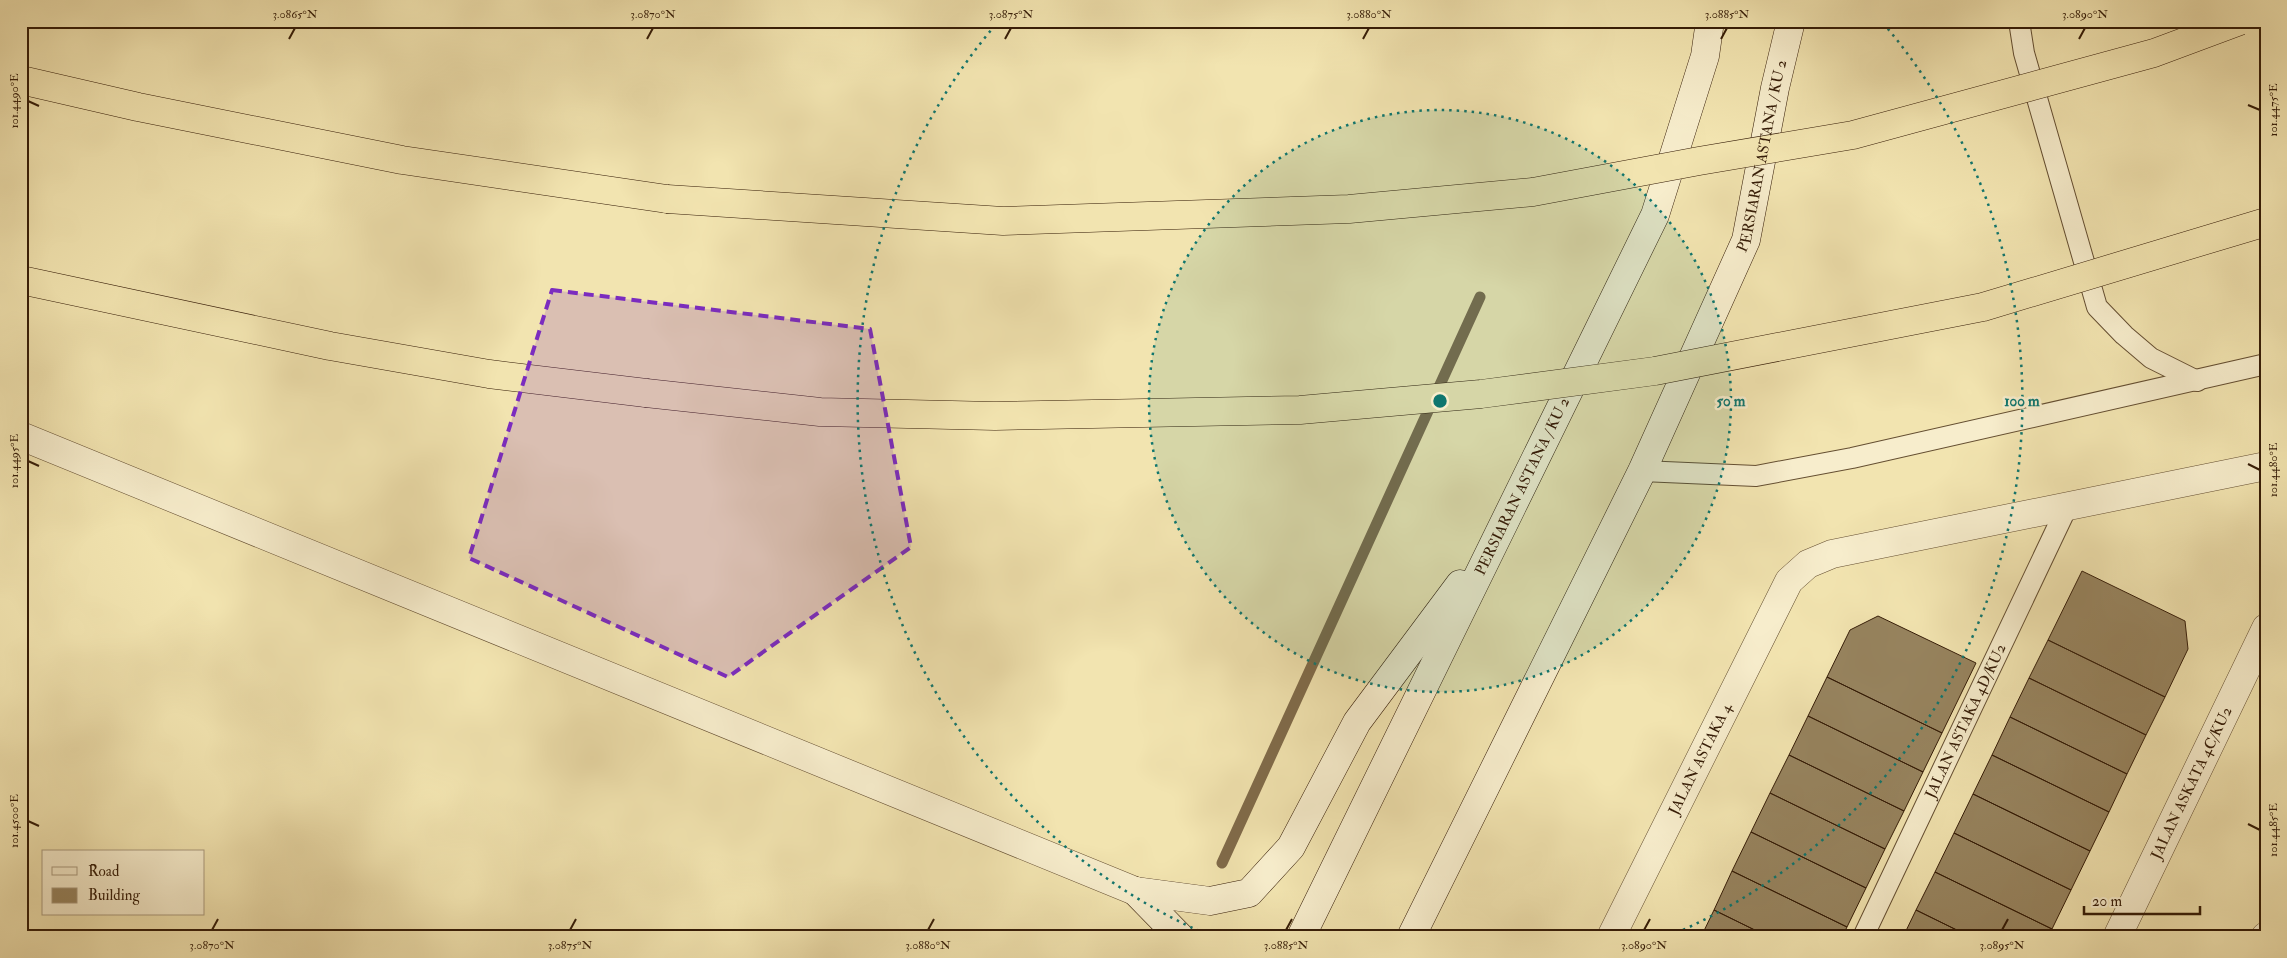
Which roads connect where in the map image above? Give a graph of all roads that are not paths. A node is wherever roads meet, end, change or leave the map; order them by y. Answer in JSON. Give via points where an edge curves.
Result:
{"nodes":[{"id":1,"x":1710,"y":21,"type":"edge"},
{"id":2,"x":1791,"y":21,"type":"edge"},
{"id":3,"x":2019,"y":21,"type":"edge"},
{"id":4,"x":2240,"y":21,"type":"edge"},
{"id":5,"x":21,"y":80,"type":"edge"},
{"id":6,"x":2266,"y":222,"type":"edge"},
{"id":7,"x":21,"y":280,"type":"edge"},
{"id":8,"x":2266,"y":364,"type":"edge"},
{"id":9,"x":2197,"y":381,"type":"junction"},
{"id":10,"x":21,"y":436,"type":"edge"},
{"id":11,"x":2266,"y":466,"type":"edge"},
{"id":12,"x":1642,"y":471,"type":"junction"},
{"id":13,"x":2067,"y":507,"type":"junction"},
{"id":14,"x":1499,"y":532,"type":"junction"},
{"id":15,"x":2266,"y":628,"type":"edge"},
{"id":16,"x":1135,"y":891,"type":"junction"},
{"id":17,"x":1180,"y":937,"type":"edge"},
{"id":18,"x":1301,"y":937,"type":"edge"},
{"id":19,"x":1411,"y":937,"type":"edge"},
{"id":20,"x":1611,"y":937,"type":"edge"},
{"id":21,"x":1863,"y":937,"type":"edge"},
{"id":22,"x":2117,"y":937,"type":"edge"}],
"edges":[{"from":1,"to":14,"type":"street","name":"PERSIARAN ASTANA / KU 2","via":[[1705,56],[1655,215]]},
{"from":2,"to":12,"type":"street","name":"PERSIARAN ASTANA / KU 2","via":[[1746,240]]},
{"from":3,"to":9,"type":"lane","via":[[2024,53],[2097,307],[2150,358]]},
{"from":4,"to":5,"type":"highway","bridge":true,"via":[[2154,53],[1853,135],[1533,192],[1349,209],[1003,221],[667,199],[402,160]]},
{"from":6,"to":7,"type":"highway","bridge":true,"via":[[1983,307],[1655,371],[1481,394],[1300,410],[995,416],[820,412],[489,374],[330,346]]},
{"from":8,"to":9,"type":"lane"},
{"from":9,"to":12,"type":"lane","via":[[1852,458],[1756,476]]},
{"from":10,"to":16,"type":"street"},
{"from":11,"to":13,"type":"street"},
{"from":12,"to":19,"type":"street","name":"PERSIARAN ASTANA / KU 2"},
{"from":13,"to":20,"type":"street","name":"JALAN ASTAKA 4","via":[[1832,554],[1808,564],[1789,581]]},
{"from":13,"to":21,"type":"lane","name":"JALAN ASTAKA 4D/KU2"},
{"from":14,"to":16,"type":"street","via":[[1356,722],[1291,847],[1249,893],[1210,901]]},
{"from":14,"to":18,"type":"street","name":"PERSIARAN ASTANA / KU 2"},
{"from":15,"to":22,"type":"street","name":"JALAN ASKATA 4C/KU2"},
{"from":16,"to":17,"type":"street"}]}
